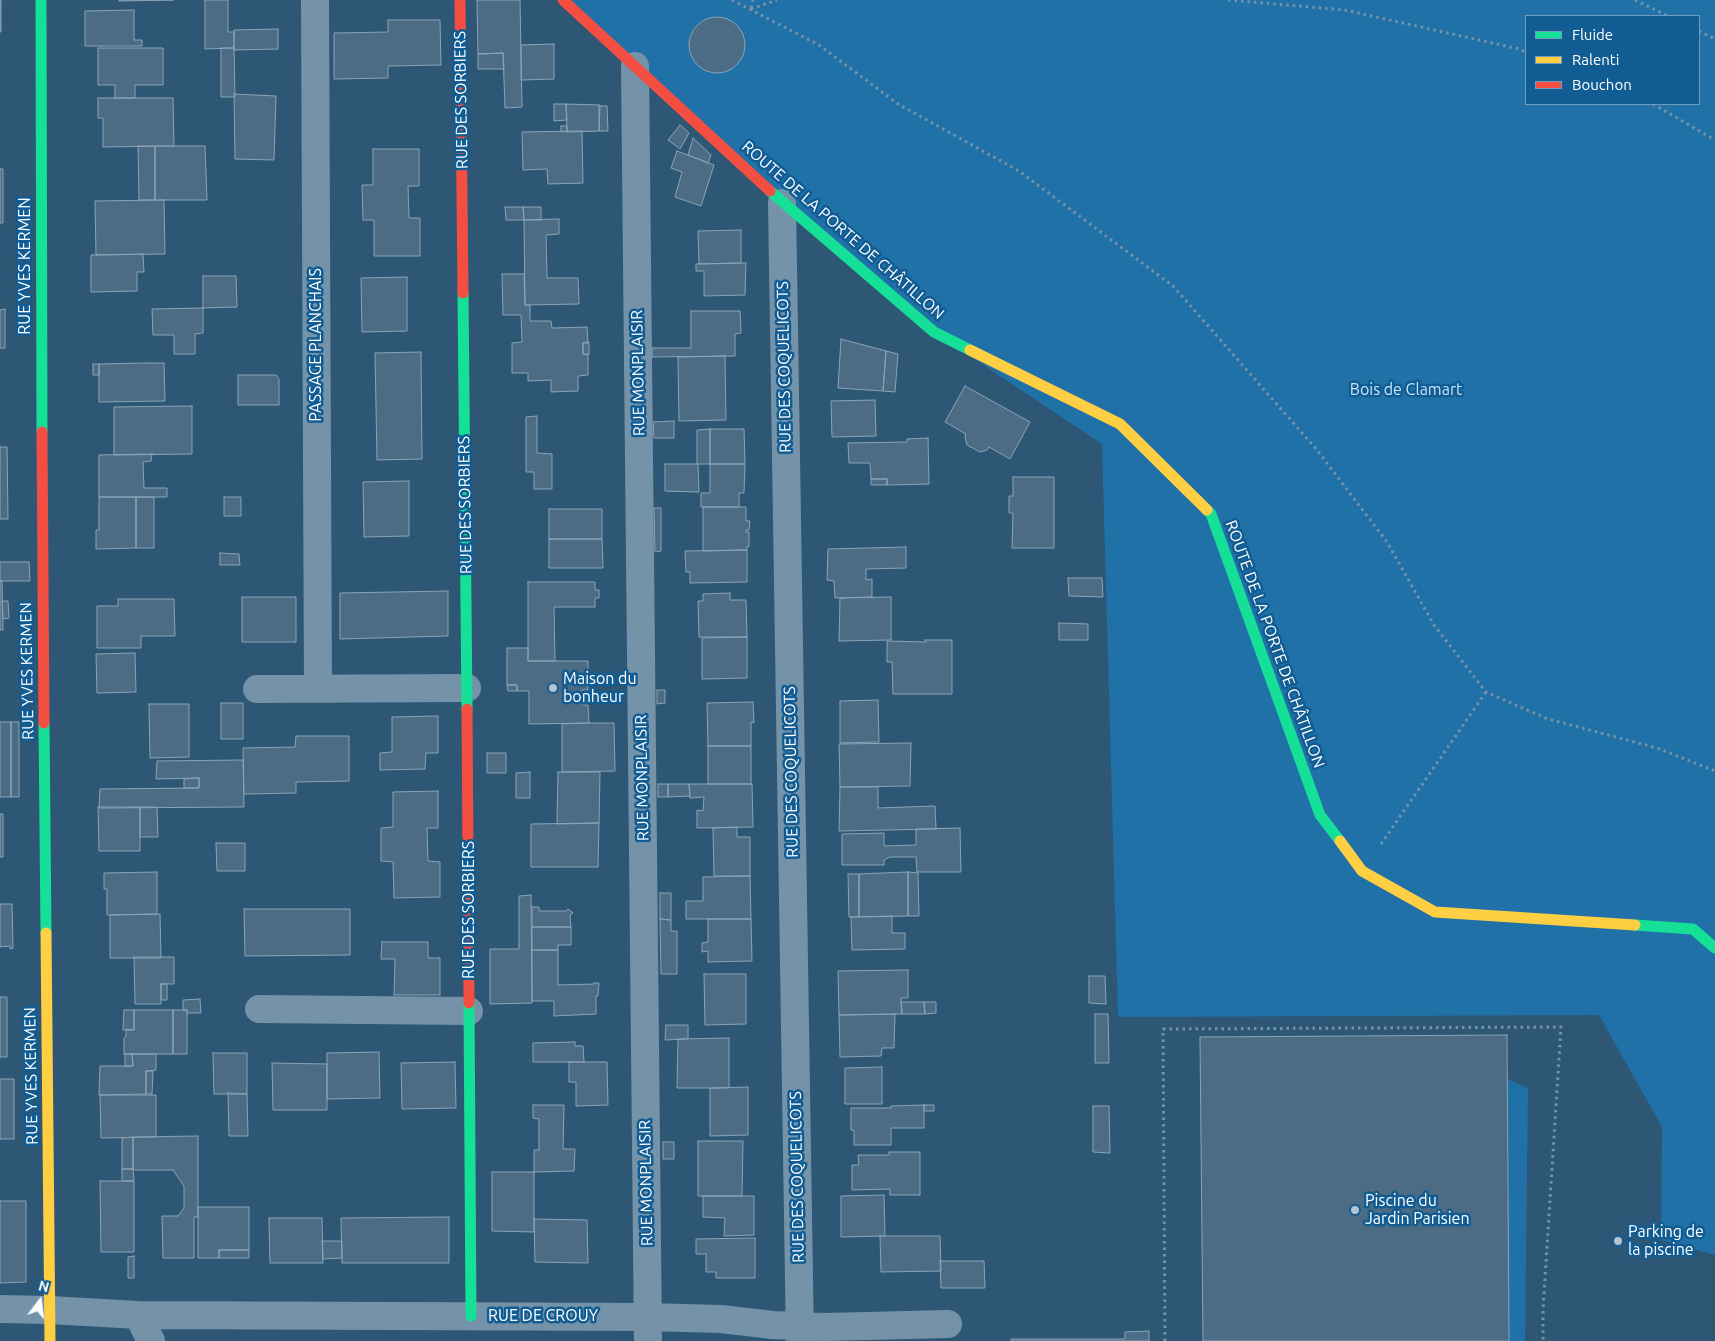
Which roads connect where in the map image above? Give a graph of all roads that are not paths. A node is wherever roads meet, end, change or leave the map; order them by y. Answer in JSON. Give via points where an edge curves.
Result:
{"nodes":[{"id":1,"x":41,"y":0,"type":"edge"},
{"id":2,"x":315,"y":0,"type":"edge"},
{"id":3,"x":460,"y":0,"type":"edge"},
{"id":4,"x":563,"y":0,"type":"edge"},
{"id":5,"x":635,"y":66,"type":"junction"},
{"id":6,"x":782,"y":203,"type":"junction"},
{"id":7,"x":467,"y":688,"type":"junction"},
{"id":8,"x":257,"y":689,"type":"dead end"},
{"id":9,"x":318,"y":689,"type":"junction"},
{"id":10,"x":1715,"y":948,"type":"edge"},
{"id":11,"x":259,"y":1009,"type":"dead end"},
{"id":12,"x":469,"y":1011,"type":"junction"},
{"id":13,"x":0,"y":1309,"type":"edge"},
{"id":14,"x":50,"y":1310,"type":"junction"},
{"id":15,"x":138,"y":1315,"type":"junction"},
{"id":16,"x":471,"y":1316,"type":"junction"},
{"id":17,"x":948,"y":1324,"type":"dead end"},
{"id":18,"x":647,"y":1329,"type":"edge"},
{"id":19,"x":800,"y":1334,"type":"edge"},
{"id":20,"x":50,"y":1341,"type":"edge"},
{"id":21,"x":151,"y":1341,"type":"edge"}],
"edges":[{"from":1,"to":14,"type":"street","name":"RUE YVES KERMEN"},
{"from":2,"to":9,"type":"street","name":"PASSAGE PLANCHAIS"},
{"from":3,"to":7,"type":"street","name":"RUE DES SORBIERS"},
{"from":4,"to":5,"type":"street","name":"ROUTE DE LA PORTE DE CHÂTILLON"},
{"from":5,"to":6,"type":"street","name":"ROUTE DE LA PORTE DE CHÂTILLON"},
{"from":5,"to":18,"type":"street","name":"RUE MONPLAISIR"},
{"from":6,"to":10,"type":"street","name":"ROUTE DE LA PORTE DE CHÂTILLON","via":[[934,332],[1120,424],[1210,514],[1320,815],[1362,871],[1435,912],[1693,930]]},
{"from":6,"to":19,"type":"street","name":"RUE DES COQUELICOTS"},
{"from":7,"to":9,"type":"street"},
{"from":7,"to":12,"type":"street","name":"RUE DES SORBIERS"},
{"from":8,"to":9,"type":"street"},
{"from":11,"to":12,"type":"street"},
{"from":12,"to":16,"type":"street","name":"RUE DES SORBIERS"},
{"from":13,"to":14,"type":"street","name":"RUE DE CROUY"},
{"from":14,"to":15,"type":"street","name":"RUE DE CROUY"},
{"from":14,"to":20,"type":"street","name":"RUE YVES KERMEN"},
{"from":15,"to":16,"type":"street","name":"RUE DE CROUY"},
{"from":15,"to":21,"type":"street"},
{"from":16,"to":18,"type":"street","name":"RUE DE CROUY"},
{"from":17,"to":19,"type":"street","name":"RUE DE CROUY"},
{"from":18,"to":19,"type":"street","name":"RUE DE CROUY","via":[[721,1320]]}]}
